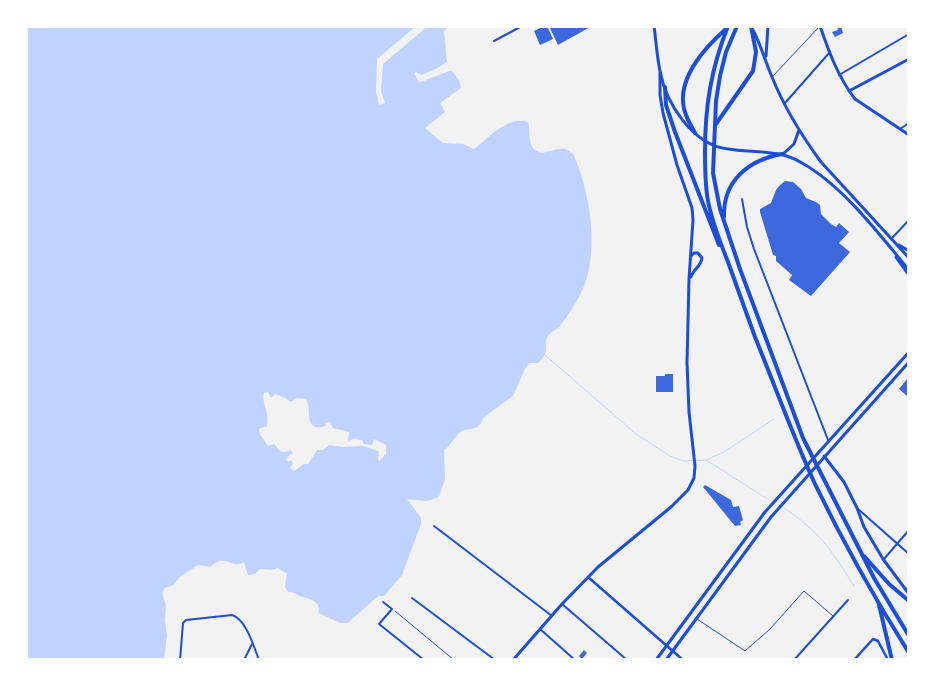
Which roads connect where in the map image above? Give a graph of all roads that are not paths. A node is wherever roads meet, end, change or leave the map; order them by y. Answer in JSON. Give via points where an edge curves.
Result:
{"nodes":[{"id":1,"x":522,"y":26,"type":"edge"},
{"id":2,"x":654,"y":26,"type":"edge"},
{"id":3,"x":728,"y":26,"type":"edge"},
{"id":4,"x":751,"y":26,"type":"edge"},
{"id":5,"x":768,"y":26,"type":"edge"},
{"id":6,"x":820,"y":26,"type":"edge"},
{"id":7,"x":736,"y":27,"type":"edge"},
{"id":8,"x":909,"y":34,"type":"edge"},
{"id":9,"x":494,"y":41,"type":"dead end"},
{"id":10,"x":830,"y":52,"type":"junction"},
{"id":11,"x":909,"y":59,"type":"edge"},
{"id":12,"x":766,"y":62,"type":"junction"},
{"id":13,"x":660,"y":73,"type":"junction"},
{"id":14,"x":839,"y":75,"type":"junction"},
{"id":15,"x":772,"y":78,"type":"junction"},
{"id":16,"x":664,"y":87,"type":"junction"},
{"id":17,"x":849,"y":91,"type":"junction"},
{"id":18,"x":785,"y":103,"type":"junction"},
{"id":19,"x":909,"y":123,"type":"edge"},
{"id":20,"x":714,"y":126,"type":"junction"},
{"id":21,"x":900,"y":129,"type":"junction"},
{"id":22,"x":799,"y":130,"type":"junction"},
{"id":23,"x":695,"y":133,"type":"junction"},
{"id":24,"x":909,"y":135,"type":"edge"},
{"id":25,"x":782,"y":154,"type":"junction"},
{"id":26,"x":742,"y":199,"type":"dead end"},
{"id":27,"x":909,"y":220,"type":"edge"},
{"id":28,"x":724,"y":221,"type":"junction"},
{"id":29,"x":892,"y":238,"type":"junction"},
{"id":30,"x":895,"y":241,"type":"junction"},
{"id":31,"x":887,"y":244,"type":"junction"},
{"id":32,"x":909,"y":252,"type":"edge"},
{"id":33,"x":690,"y":256,"type":"junction"},
{"id":34,"x":908,"y":258,"type":"edge"},
{"id":35,"x":727,"y":261,"type":"junction"},
{"id":36,"x":909,"y":270,"type":"edge"},
{"id":37,"x":909,"y":274,"type":"edge"},
{"id":38,"x":689,"y":279,"type":"junction"},
{"id":39,"x":909,"y":352,"type":"edge"},
{"id":40,"x":909,"y":362,"type":"edge"},
{"id":41,"x":828,"y":440,"type":"junction"},
{"id":42,"x":831,"y":448,"type":"junction"},
{"id":43,"x":824,"y":456,"type":"junction"},
{"id":44,"x":857,"y":508,"type":"junction"},
{"id":45,"x":434,"y":526,"type":"dead end"},
{"id":46,"x":909,"y":530,"type":"edge"},
{"id":47,"x":897,"y":544,"type":"junction"},
{"id":48,"x":858,"y":549,"type":"junction"},
{"id":49,"x":909,"y":554,"type":"edge"},
{"id":50,"x":883,"y":559,"type":"junction"},
{"id":51,"x":588,"y":577,"type":"junction"},
{"id":52,"x":909,"y":594,"type":"edge"},
{"id":53,"x":412,"y":598,"type":"dead end"},
{"id":54,"x":848,"y":600,"type":"dead end"},
{"id":55,"x":698,"y":601,"type":"junction"},
{"id":56,"x":878,"y":601,"type":"junction"},
{"id":57,"x":909,"y":601,"type":"edge"},
{"id":58,"x":383,"y":602,"type":"dead end"},
{"id":59,"x":562,"y":604,"type":"junction"},
{"id":60,"x":552,"y":616,"type":"junction"},
{"id":61,"x":834,"y":616,"type":"junction"},
{"id":62,"x":696,"y":619,"type":"junction"},
{"id":63,"x":540,"y":629,"type":"junction"},
{"id":64,"x":909,"y":636,"type":"edge"},
{"id":65,"x":252,"y":644,"type":"junction"},
{"id":66,"x":666,"y":645,"type":"junction"},
{"id":67,"x":672,"y":651,"type":"junction"},
{"id":68,"x":909,"y":653,"type":"edge"},
{"id":69,"x":180,"y":660,"type":"edge"},
{"id":70,"x":244,"y":660,"type":"edge"},
{"id":71,"x":259,"y":660,"type":"edge"},
{"id":72,"x":424,"y":660,"type":"edge"},
{"id":73,"x":496,"y":660,"type":"edge"},
{"id":74,"x":513,"y":660,"type":"edge"},
{"id":75,"x":575,"y":660,"type":"edge"},
{"id":76,"x":627,"y":660,"type":"edge"},
{"id":77,"x":656,"y":660,"type":"edge"},
{"id":78,"x":666,"y":660,"type":"edge"},
{"id":79,"x":683,"y":660,"type":"edge"},
{"id":80,"x":794,"y":660,"type":"edge"},
{"id":81,"x":854,"y":660,"type":"edge"},
{"id":82,"x":888,"y":660,"type":"edge"},
{"id":83,"x":892,"y":660,"type":"edge"}],
"edges":[{"from":1,"to":9,"type":"street"},
{"from":2,"to":13,"type":"main road"},
{"from":3,"to":23,"type":"highway","via":[[704,51],[686,81],[683,106]]},
{"from":3,"to":35,"type":"highway","via":[[712,74],[705,150],[708,201]]},
{"from":4,"to":12,"type":"main road"},
{"from":4,"to":20,"type":"highway","via":[[756,52],[753,71]]},
{"from":5,"to":12,"type":"main road"},
{"from":6,"to":10,"type":"main road"},
{"from":6,"to":15,"type":"lane"},
{"from":7,"to":20,"type":"highway","via":[[720,76]]},
{"from":8,"to":14,"type":"street"},
{"from":10,"to":14,"type":"main road"},
{"from":10,"to":18,"type":"street"},
{"from":11,"to":17,"type":"main road"},
{"from":12,"to":15,"type":"main road"},
{"from":13,"to":16,"type":"main road"},
{"from":13,"to":33,"type":"main road","via":[[664,113],[692,208]]},
{"from":14,"to":17,"type":"main road"},
{"from":15,"to":18,"type":"main road"},
{"from":16,"to":23,"type":"main road","via":[[680,116]]},
{"from":16,"to":35,"type":"highway","via":[[675,132],[715,238]]},
{"from":17,"to":21,"type":"main road"},
{"from":18,"to":22,"type":"main road"},
{"from":19,"to":21,"type":"street"},
{"from":20,"to":28,"type":"highway","via":[[713,173]]},
{"from":21,"to":24,"type":"main road"},
{"from":22,"to":25,"type":"main road","via":[[794,144]]},
{"from":22,"to":29,"type":"main road","via":[[821,162]]},
{"from":23,"to":25,"type":"main road","via":[[720,148]]},
{"from":25,"to":28,"type":"highway","via":[[751,165],[734,179],[726,200]]},
{"from":25,"to":31,"type":"main road","via":[[812,169],[830,184]]},
{"from":26,"to":41,"type":"street","via":[[754,249]]},
{"from":27,"to":29,"type":"street"},
{"from":28,"to":48,"type":"highway","via":[[803,438]]},
{"from":29,"to":30,"type":"main road"},
{"from":30,"to":32,"type":"main road"},
{"from":30,"to":34,"type":"main road"},
{"from":31,"to":36,"type":"main road"},
{"from":31,"to":37,"type":"main road"},
{"from":33,"to":38,"type":"main road"},
{"from":33,"to":38,"type":"main road","via":[[696,252],[702,258],[700,266]]},
{"from":35,"to":56,"type":"highway","via":[[815,484]]},
{"from":38,"to":51,"type":"main road","via":[[687,385],[694,478],[688,490]]},
{"from":39,"to":41,"type":"main road"},
{"from":40,"to":42,"type":"main road"},
{"from":41,"to":42,"type":"main road"},
{"from":41,"to":55,"type":"main road","via":[[765,512]]},
{"from":42,"to":43,"type":"main road"},
{"from":43,"to":44,"type":"main road","via":[[844,482]]},
{"from":43,"to":62,"type":"main road","via":[[771,517]]},
{"from":44,"to":47,"type":"street"},
{"from":44,"to":50,"type":"main road"},
{"from":45,"to":60,"type":"street"},
{"from":46,"to":47,"type":"street"},
{"from":47,"to":49,"type":"street"},
{"from":47,"to":50,"type":"street"},
{"from":48,"to":57,"type":"highway"},
{"from":48,"to":64,"type":"highway"},
{"from":50,"to":52,"type":"main road"},
{"from":51,"to":59,"type":"main road"},
{"from":51,"to":66,"type":"street"},
{"from":53,"to":73,"type":"street"},
{"from":54,"to":61,"type":"street"},
{"from":55,"to":62,"type":"main road","via":[[694,610]]},
{"from":55,"to":66,"type":"main road"},
{"from":56,"to":68,"type":"highway"},
{"from":56,"to":83,"type":"highway"},
{"from":58,"to":72,"type":"street","via":[[392,609],[379,624]]},
{"from":59,"to":60,"type":"main road"},
{"from":59,"to":76,"type":"street"},
{"from":60,"to":63,"type":"main road"},
{"from":61,"to":62,"type":"lane","via":[[804,591],[745,651]]},
{"from":61,"to":80,"type":"street"},
{"from":62,"to":67,"type":"main road"},
{"from":63,"to":74,"type":"main road"},
{"from":63,"to":75,"type":"street"},
{"from":65,"to":69,"type":"street","via":[[243,623],[235,615],[186,620],[182,626]]},
{"from":65,"to":70,"type":"street"},
{"from":65,"to":71,"type":"street"},
{"from":66,"to":67,"type":"street"},
{"from":66,"to":77,"type":"main road"},
{"from":67,"to":78,"type":"main road"},
{"from":67,"to":79,"type":"street"},
{"from":81,"to":82,"type":"street","via":[[873,638]]}]}
